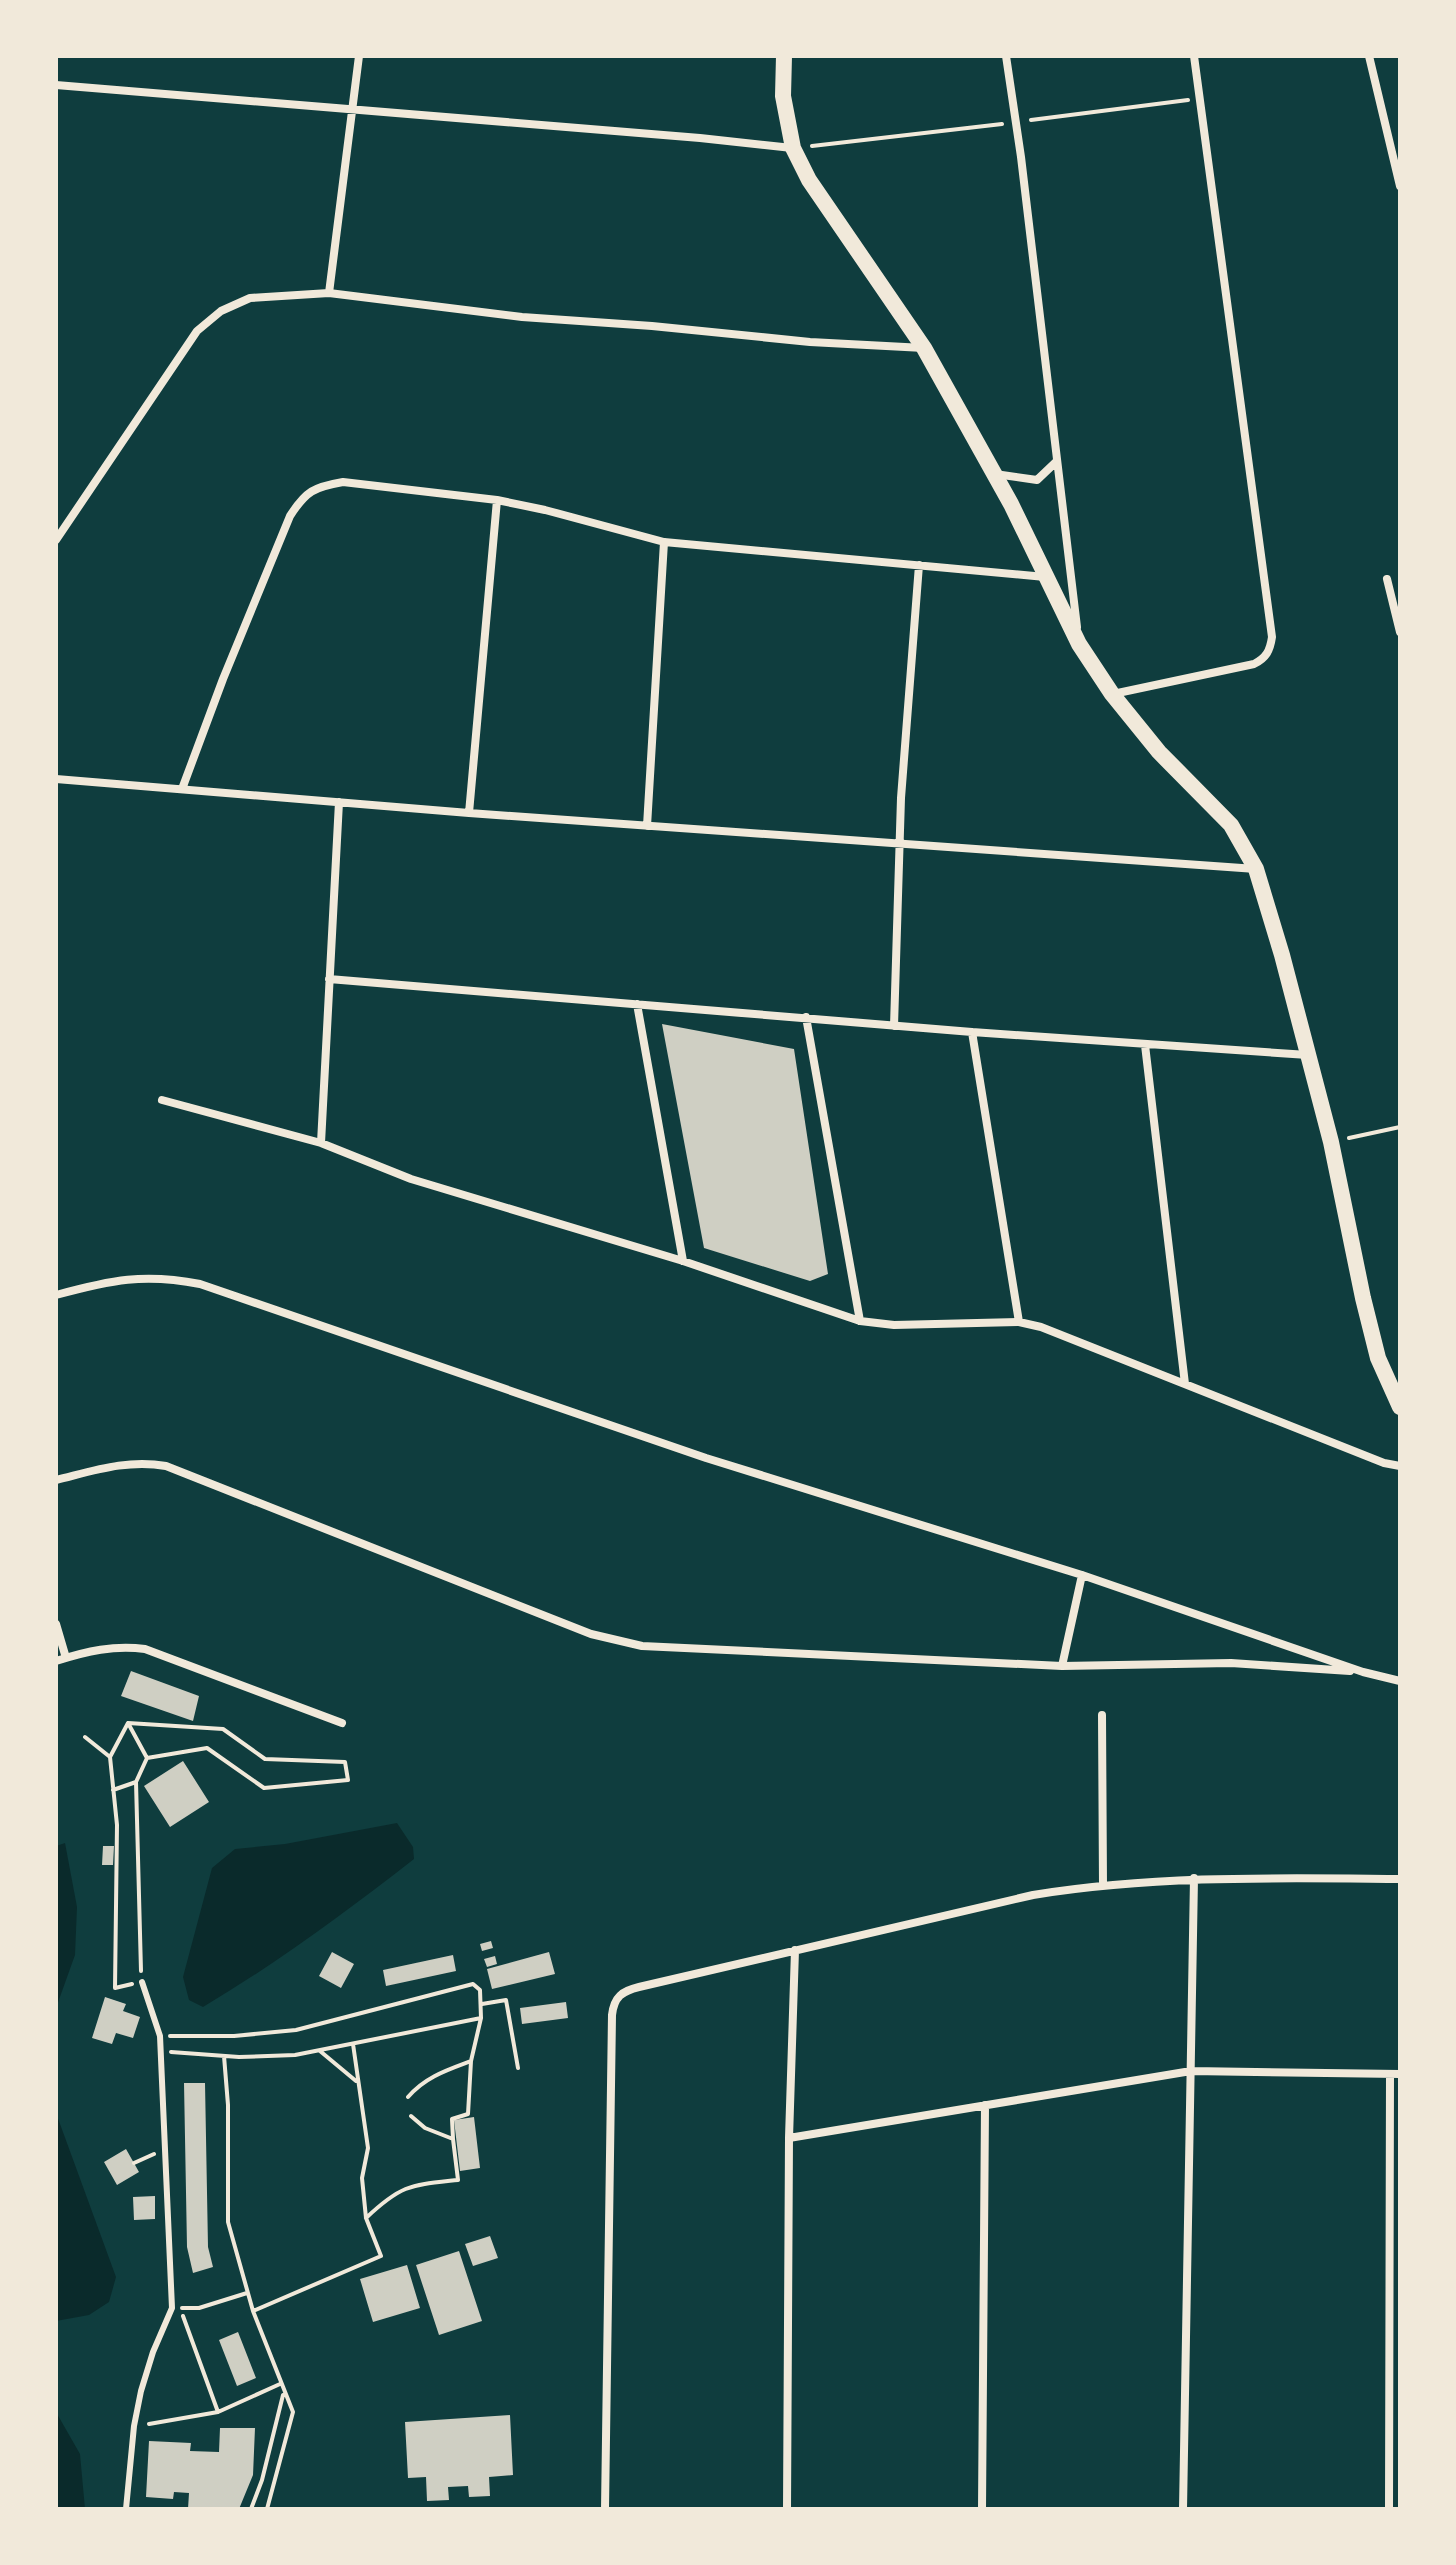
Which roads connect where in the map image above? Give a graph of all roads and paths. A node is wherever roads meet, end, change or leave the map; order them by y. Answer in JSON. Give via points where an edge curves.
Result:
{"nodes":[{"id":1,"x":359,"y":56,"type":"edge"},
{"id":2,"x":784,"y":56,"type":"edge"},
{"id":3,"x":1006,"y":56,"type":"edge"},
{"id":4,"x":1194,"y":56,"type":"edge"},
{"id":5,"x":1369,"y":56,"type":"edge"},
{"id":6,"x":56,"y":85,"type":"edge"},
{"id":7,"x":1199,"y":98,"type":"junction"},
{"id":8,"x":354,"y":109,"type":"junction"},
{"id":9,"x":1016,"y":122,"type":"junction"},
{"id":10,"x":793,"y":148,"type":"junction"},
{"id":11,"x":1400,"y":186,"type":"edge"},
{"id":12,"x":329,"y":293,"type":"junction"},
{"id":13,"x":924,"y":348,"type":"junction"},
{"id":14,"x":1057,"y":461,"type":"junction"},
{"id":15,"x":995,"y":474,"type":"junction"},
{"id":16,"x":497,"y":500,"type":"junction"},
{"id":17,"x":56,"y":540,"type":"edge"},
{"id":18,"x":664,"y":542,"type":"junction"},
{"id":19,"x":919,"y":565,"type":"junction"},
{"id":20,"x":1045,"y":577,"type":"junction"},
{"id":21,"x":1387,"y":579,"type":"dead end"},
{"id":22,"x":1400,"y":632,"type":"edge"},
{"id":23,"x":1079,"y":644,"type":"junction"},
{"id":24,"x":1112,"y":694,"type":"junction"},
{"id":25,"x":56,"y":779,"type":"edge"},
{"id":26,"x":182,"y":789,"type":"junction"},
{"id":27,"x":339,"y":802,"type":"junction"},
{"id":28,"x":469,"y":813,"type":"junction"},
{"id":29,"x":647,"y":826,"type":"junction"},
{"id":30,"x":901,"y":843,"type":"junction"},
{"id":31,"x":1256,"y":869,"type":"junction"},
{"id":32,"x":329,"y":979,"type":"junction"},
{"id":33,"x":637,"y":1004,"type":"junction"},
{"id":34,"x":806,"y":1017,"type":"junction"},
{"id":35,"x":894,"y":1026,"type":"junction"},
{"id":36,"x":972,"y":1032,"type":"junction"},
{"id":37,"x":1145,"y":1045,"type":"junction"},
{"id":38,"x":1308,"y":1055,"type":"junction"},
{"id":39,"x":162,"y":1100,"type":"dead end"},
{"id":40,"x":1400,"y":1127,"type":"edge"},
{"id":41,"x":1331,"y":1142,"type":"junction"},
{"id":42,"x":321,"y":1143,"type":"junction"},
{"id":43,"x":683,"y":1261,"type":"junction"},
{"id":44,"x":56,"y":1295,"type":"edge"},
{"id":45,"x":860,"y":1321,"type":"junction"},
{"id":46,"x":1019,"y":1322,"type":"junction"},
{"id":47,"x":1185,"y":1384,"type":"junction"},
{"id":48,"x":1400,"y":1407,"type":"edge"},
{"id":49,"x":1400,"y":1466,"type":"edge"},
{"id":50,"x":56,"y":1480,"type":"edge"},
{"id":51,"x":1082,"y":1575,"type":"junction"},
{"id":52,"x":56,"y":1624,"type":"edge"},
{"id":53,"x":66,"y":1658,"type":"junction"},
{"id":54,"x":56,"y":1661,"type":"edge"},
{"id":55,"x":1062,"y":1666,"type":"junction"},
{"id":56,"x":1363,"y":1672,"type":"junction"},
{"id":57,"x":1400,"y":1681,"type":"edge"},
{"id":58,"x":1102,"y":1715,"type":"dead end"},
{"id":59,"x":128,"y":1723,"type":"junction"},
{"id":60,"x":342,"y":1723,"type":"dead end"},
{"id":61,"x":85,"y":1737,"type":"dead end"},
{"id":62,"x":110,"y":1757,"type":"junction"},
{"id":63,"x":147,"y":1758,"type":"junction"},
{"id":64,"x":136,"y":1782,"type":"junction"},
{"id":65,"x":113,"y":1790,"type":"junction"},
{"id":66,"x":1194,"y":1878,"type":"junction"},
{"id":67,"x":1400,"y":1879,"type":"edge"},
{"id":68,"x":1103,"y":1885,"type":"junction"},
{"id":69,"x":795,"y":1950,"type":"junction"},
{"id":70,"x":142,"y":1982,"type":"junction"},
{"id":71,"x":482,"y":2004,"type":"junction"},
{"id":72,"x":481,"y":2018,"type":"junction"},
{"id":73,"x":160,"y":2036,"type":"junction"},
{"id":74,"x":353,"y":2044,"type":"junction"},
{"id":75,"x":319,"y":2050,"type":"junction"},
{"id":76,"x":161,"y":2051,"type":"junction"},
{"id":77,"x":224,"y":2056,"type":"junction"},
{"id":78,"x":471,"y":2061,"type":"junction"},
{"id":79,"x":518,"y":2068,"type":"dead end"},
{"id":80,"x":1191,"y":2071,"type":"junction"},
{"id":81,"x":1395,"y":2074,"type":"edge"},
{"id":82,"x":358,"y":2083,"type":"junction"},
{"id":83,"x":408,"y":2097,"type":"dead end"},
{"id":84,"x":985,"y":2105,"type":"junction"},
{"id":85,"x":411,"y":2116,"type":"dead end"},
{"id":86,"x":789,"y":2138,"type":"junction"},
{"id":87,"x":453,"y":2139,"type":"junction"},
{"id":88,"x":366,"y":2218,"type":"junction"},
{"id":89,"x":247,"y":2293,"type":"junction"},
{"id":90,"x":172,"y":2308,"type":"junction"},
{"id":91,"x":253,"y":2311,"type":"junction"},
{"id":92,"x":280,"y":2384,"type":"junction"},
{"id":93,"x":284,"y":2392,"type":"junction"},
{"id":94,"x":134,"y":2426,"type":"junction"},
{"id":95,"x":126,"y":2509,"type":"edge"},
{"id":96,"x":251,"y":2509,"type":"edge"},
{"id":97,"x":267,"y":2509,"type":"edge"},
{"id":98,"x":605,"y":2509,"type":"edge"},
{"id":99,"x":787,"y":2509,"type":"edge"},
{"id":100,"x":982,"y":2509,"type":"edge"},
{"id":101,"x":1183,"y":2509,"type":"edge"},
{"id":102,"x":1389,"y":2509,"type":"edge"}],
"edges":[{"from":1,"to":8,"type":"street"},
{"from":2,"to":10,"type":"main road","via":[[783,96]]},
{"from":3,"to":9,"type":"street"},
{"from":4,"to":7,"type":"street"},
{"from":5,"to":11,"type":"street"},
{"from":6,"to":8,"type":"street"},
{"from":7,"to":9,"type":"path"},
{"from":7,"to":24,"type":"street","via":[[1272,637],[1268,654],[1254,664]]},
{"from":8,"to":10,"type":"street"},
{"from":8,"to":12,"type":"street"},
{"from":9,"to":10,"type":"path"},
{"from":9,"to":14,"type":"street"},
{"from":10,"to":13,"type":"main road","via":[[828,210]]},
{"from":12,"to":13,"type":"street","via":[[522,317]]},
{"from":12,"to":17,"type":"street","via":[[250,298],[221,311],[197,331]]},
{"from":13,"to":15,"type":"main road"},
{"from":14,"to":15,"type":"street","via":[[1037,480]]},
{"from":14,"to":23,"type":"street"},
{"from":15,"to":20,"type":"main road"},
{"from":16,"to":18,"type":"street"},
{"from":16,"to":26,"type":"street","via":[[343,482],[318,486],[302,498],[278,543]]},
{"from":16,"to":28,"type":"street"},
{"from":18,"to":19,"type":"street"},
{"from":18,"to":29,"type":"street"},
{"from":19,"to":20,"type":"street"},
{"from":19,"to":30,"type":"street"},
{"from":20,"to":23,"type":"main road"},
{"from":21,"to":22,"type":"street"},
{"from":23,"to":24,"type":"main road"},
{"from":24,"to":31,"type":"main road","via":[[1159,752],[1231,825]]},
{"from":25,"to":26,"type":"street"},
{"from":26,"to":27,"type":"street"},
{"from":27,"to":28,"type":"street"},
{"from":27,"to":32,"type":"street"},
{"from":28,"to":29,"type":"street"},
{"from":29,"to":30,"type":"street"},
{"from":30,"to":31,"type":"street"},
{"from":30,"to":35,"type":"street"},
{"from":31,"to":38,"type":"main road"},
{"from":32,"to":33,"type":"street"},
{"from":32,"to":42,"type":"street"},
{"from":33,"to":34,"type":"street"},
{"from":33,"to":43,"type":"street"},
{"from":34,"to":35,"type":"street"},
{"from":34,"to":45,"type":"street"},
{"from":35,"to":36,"type":"street"},
{"from":36,"to":37,"type":"street"},
{"from":36,"to":46,"type":"street"},
{"from":37,"to":38,"type":"street"},
{"from":37,"to":47,"type":"street"},
{"from":38,"to":41,"type":"main road"},
{"from":39,"to":42,"type":"street"},
{"from":40,"to":41,"type":"path"},
{"from":41,"to":48,"type":"main road","via":[[1378,1358]]},
{"from":42,"to":43,"type":"street","via":[[411,1179]]},
{"from":43,"to":45,"type":"street"},
{"from":44,"to":51,"type":"street","via":[[138,1277],[200,1284],[706,1458]]},
{"from":45,"to":46,"type":"street"},
{"from":46,"to":47,"type":"street"},
{"from":47,"to":49,"type":"street"},
{"from":50,"to":55,"type":"street","via":[[120,1464],[166,1466],[613,1641]]},
{"from":51,"to":55,"type":"street"},
{"from":51,"to":56,"type":"street"},
{"from":52,"to":53,"type":"street"},
{"from":53,"to":54,"type":"street"},
{"from":53,"to":60,"type":"street","via":[[101,1648],[145,1649]]},
{"from":55,"to":56,"type":"street","via":[[1231,1663]]},
{"from":56,"to":57,"type":"street"},
{"from":58,"to":68,"type":"street"},
{"from":59,"to":62,"type":"path"},
{"from":59,"to":63,"type":"path"},
{"from":59,"to":63,"type":"path","via":[[223,1729],[265,1759],[345,1762],[348,1780],[264,1788],[207,1748]]},
{"from":61,"to":62,"type":"path"},
{"from":62,"to":65,"type":"path"},
{"from":63,"to":64,"type":"path"},
{"from":64,"to":65,"type":"path"},
{"from":64,"to":70,"type":"path"},
{"from":65,"to":70,"type":"path","via":[[115,1988]]},
{"from":66,"to":67,"type":"street"},
{"from":66,"to":68,"type":"street"},
{"from":66,"to":80,"type":"street"},
{"from":68,"to":69,"type":"street","via":[[1033,1895]]},
{"from":69,"to":86,"type":"street"},
{"from":69,"to":98,"type":"street","via":[[628,1990],[617,1998],[612,2015]]},
{"from":70,"to":73,"type":"lane"},
{"from":71,"to":72,"type":"path"},
{"from":71,"to":73,"type":"path","via":[[473,1984],[296,2030]]},
{"from":71,"to":79,"type":"path","via":[[506,2000]]},
{"from":72,"to":74,"type":"path"},
{"from":72,"to":78,"type":"path"},
{"from":73,"to":76,"type":"lane"},
{"from":74,"to":75,"type":"path"},
{"from":74,"to":82,"type":"path"},
{"from":75,"to":77,"type":"path"},
{"from":75,"to":82,"type":"path"},
{"from":76,"to":77,"type":"path"},
{"from":76,"to":90,"type":"lane"},
{"from":77,"to":89,"type":"path","via":[[228,2222]]},
{"from":78,"to":83,"type":"path","via":[[433,2076]]},
{"from":78,"to":87,"type":"path","via":[[468,2114],[452,2119]]},
{"from":80,"to":81,"type":"street"},
{"from":80,"to":84,"type":"street"},
{"from":80,"to":101,"type":"street"},
{"from":81,"to":102,"type":"street"},
{"from":82,"to":88,"type":"path","via":[[368,2148],[362,2178]]},
{"from":84,"to":86,"type":"street"},
{"from":84,"to":100,"type":"street"},
{"from":85,"to":87,"type":"path"},
{"from":86,"to":99,"type":"street"},
{"from":87,"to":88,"type":"path","via":[[458,2180],[412,2185],[390,2195]]},
{"from":88,"to":91,"type":"path","via":[[381,2256]]},
{"from":89,"to":90,"type":"path","via":[[199,2308]]},
{"from":89,"to":91,"type":"path"},
{"from":90,"to":94,"type":"lane","via":[[145,2378]]},
{"from":91,"to":92,"type":"path"},
{"from":92,"to":93,"type":"path"},
{"from":92,"to":94,"type":"path","via":[[218,2412]]},
{"from":93,"to":96,"type":"path"},
{"from":93,"to":97,"type":"path","via":[[293,2412]]},
{"from":94,"to":95,"type":"lane"}]}
